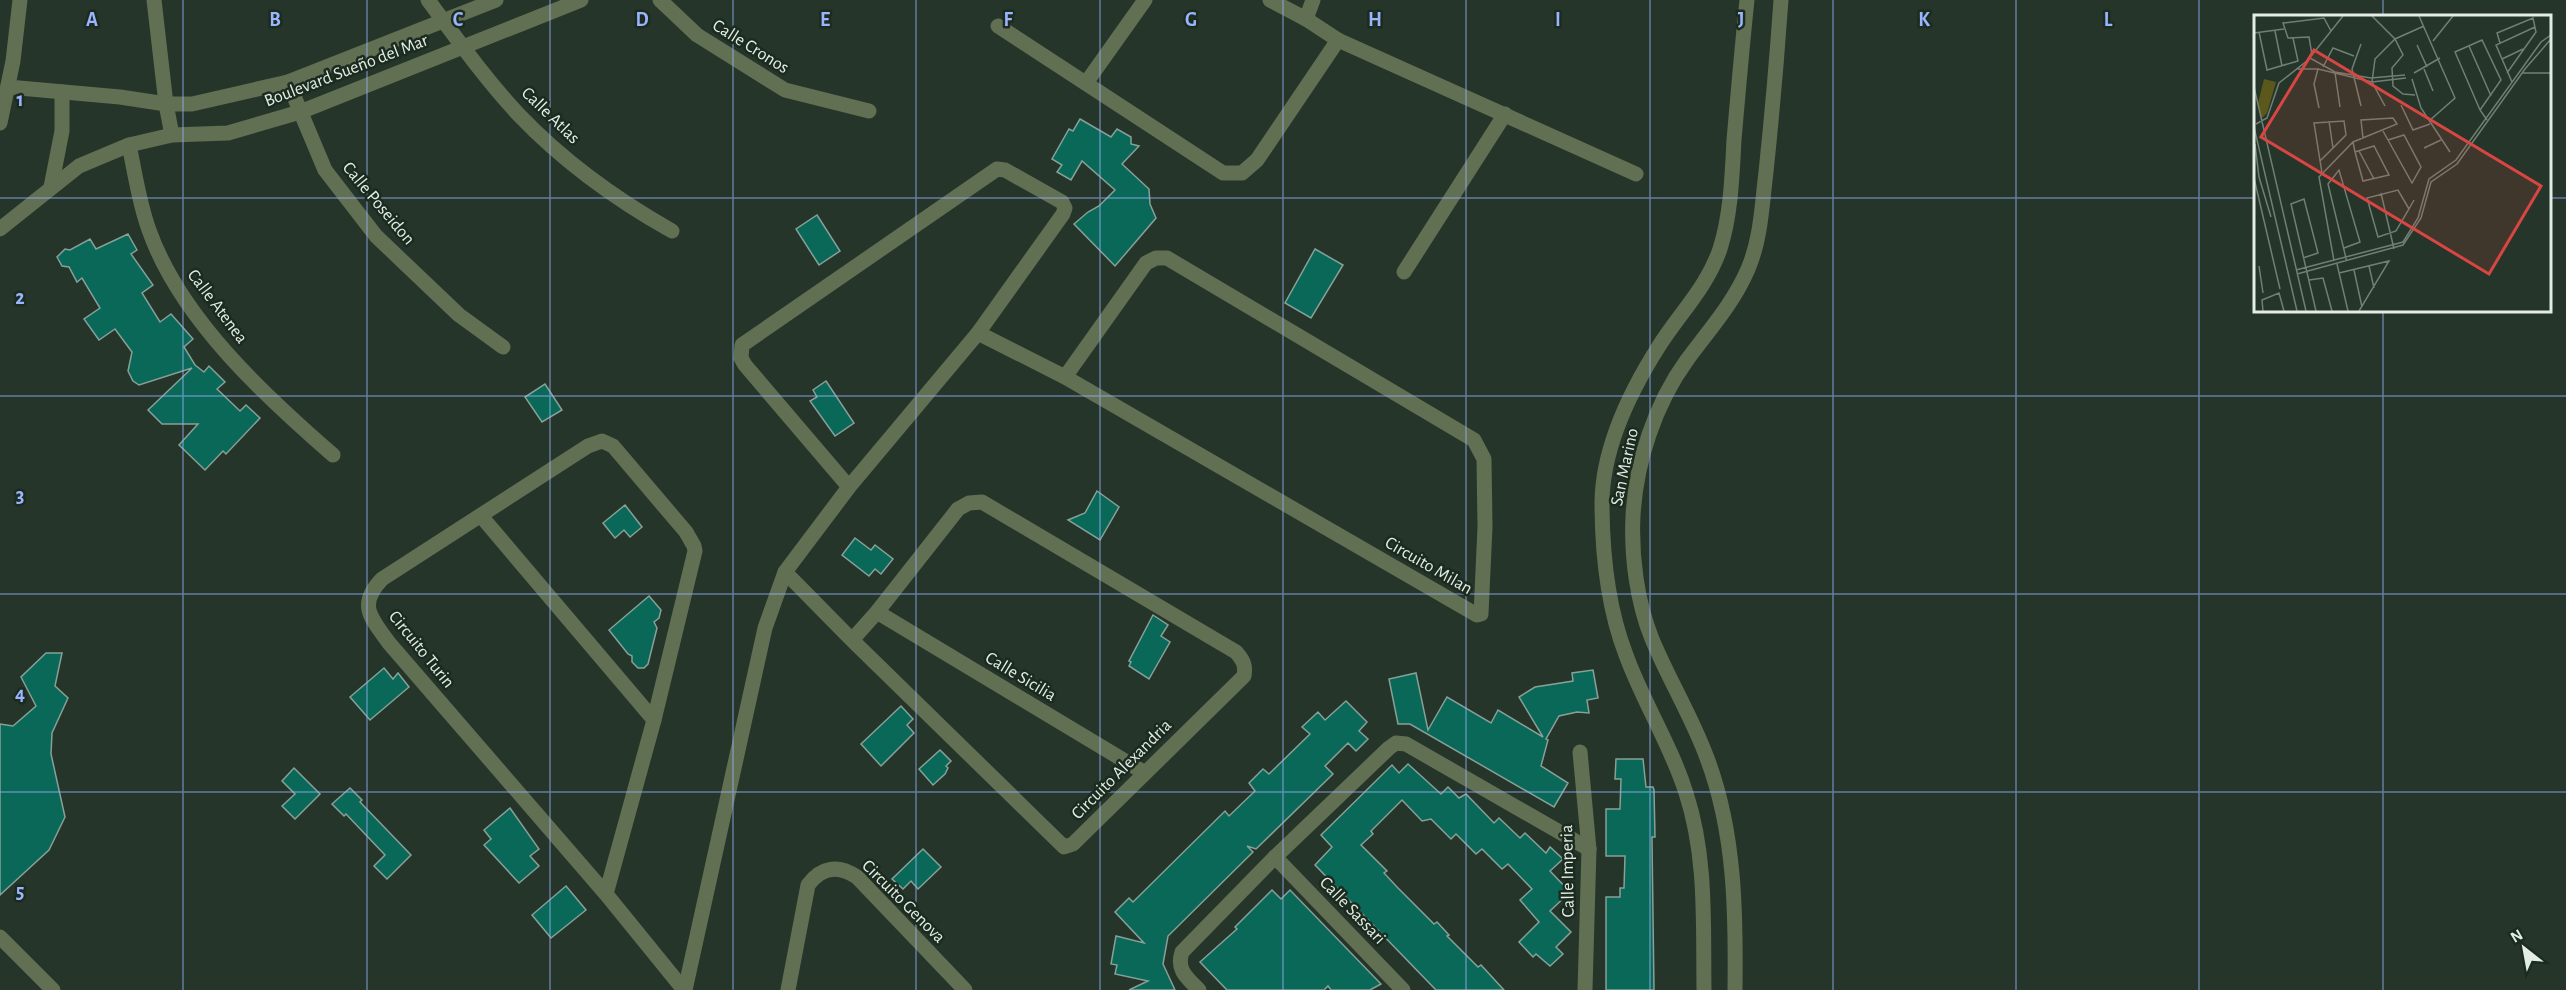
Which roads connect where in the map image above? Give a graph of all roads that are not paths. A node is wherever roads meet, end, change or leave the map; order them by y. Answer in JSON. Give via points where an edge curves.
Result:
{"nodes":[{"id":1,"x":20,"y":0,"type":"edge"},
{"id":2,"x":154,"y":0,"type":"edge"},
{"id":3,"x":428,"y":0,"type":"edge"},
{"id":4,"x":496,"y":0,"type":"edge"},
{"id":5,"x":581,"y":0,"type":"edge"},
{"id":6,"x":660,"y":0,"type":"edge"},
{"id":7,"x":1145,"y":0,"type":"edge"},
{"id":8,"x":1270,"y":0,"type":"edge"},
{"id":9,"x":1313,"y":0,"type":"edge"},
{"id":10,"x":1747,"y":0,"type":"edge"},
{"id":11,"x":1781,"y":0,"type":"edge"},
{"id":12,"x":1306,"y":19,"type":"junction"},
{"id":13,"x":444,"y":20,"type":"junction"},
{"id":14,"x":998,"y":26,"type":"dead end"},
{"id":15,"x":1338,"y":40,"type":"junction"},
{"id":16,"x":463,"y":45,"type":"junction"},
{"id":17,"x":0,"y":47,"type":"edge"},
{"id":18,"x":13,"y":61,"type":"junction"},
{"id":19,"x":288,"y":82,"type":"junction"},
{"id":20,"x":1086,"y":83,"type":"junction"},
{"id":21,"x":8,"y":87,"type":"junction"},
{"id":22,"x":62,"y":92,"type":"junction"},
{"id":23,"x":166,"y":104,"type":"junction"},
{"id":24,"x":869,"y":111,"type":"dead end"},
{"id":25,"x":300,"y":112,"type":"junction"},
{"id":26,"x":1505,"y":114,"type":"junction"},
{"id":27,"x":0,"y":123,"type":"edge"},
{"id":28,"x":172,"y":135,"type":"junction"},
{"id":29,"x":129,"y":145,"type":"junction"},
{"id":30,"x":1636,"y":174,"type":"dead end"},
{"id":31,"x":51,"y":187,"type":"junction"},
{"id":32,"x":0,"y":229,"type":"edge"},
{"id":33,"x":672,"y":231,"type":"dead end"},
{"id":34,"x":1404,"y":272,"type":"dead end"},
{"id":35,"x":978,"y":333,"type":"junction"},
{"id":36,"x":503,"y":347,"type":"dead end"},
{"id":37,"x":1065,"y":377,"type":"junction"},
{"id":38,"x":333,"y":455,"type":"dead end"},
{"id":39,"x":849,"y":487,"type":"junction"},
{"id":40,"x":481,"y":516,"type":"junction"},
{"id":41,"x":785,"y":572,"type":"junction"},
{"id":42,"x":877,"y":612,"type":"junction"},
{"id":43,"x":852,"y":640,"type":"junction"},
{"id":44,"x":654,"y":720,"type":"junction"},
{"id":45,"x":1580,"y":752,"type":"dead end"},
{"id":46,"x":1145,"y":773,"type":"junction"},
{"id":47,"x":1588,"y":849,"type":"junction"},
{"id":48,"x":1275,"y":857,"type":"junction"},
{"id":49,"x":606,"y":894,"type":"junction"},
{"id":50,"x":0,"y":937,"type":"edge"},
{"id":51,"x":52,"y":990,"type":"edge"},
{"id":52,"x":684,"y":990,"type":"edge"},
{"id":53,"x":788,"y":990,"type":"edge"},
{"id":54,"x":965,"y":990,"type":"edge"},
{"id":55,"x":1199,"y":990,"type":"edge"},
{"id":56,"x":1403,"y":990,"type":"edge"},
{"id":57,"x":1586,"y":990,"type":"edge"},
{"id":58,"x":1704,"y":990,"type":"edge"},
{"id":59,"x":1735,"y":990,"type":"edge"}],
"edges":[{"from":1,"to":18,"type":"street"},
{"from":2,"to":23,"type":"street"},
{"from":3,"to":13,"type":"street","name":"Calle Atlas"},
{"from":4,"to":13,"type":"street","name":"Boulevard Sueño del Mar"},
{"from":5,"to":16,"type":"street","name":"Boulevard Sueño del Mar"},
{"from":6,"to":24,"type":"street","name":"Calle Cronos","via":[[697,35],[785,90]]},
{"from":7,"to":20,"type":"street"},
{"from":8,"to":12,"type":"street"},
{"from":9,"to":12,"type":"street"},
{"from":10,"to":58,"type":"street","name":"San Marino","via":[[1729,214],[1719,249],[1695,298],[1634,387],[1615,437],[1602,499],[1606,578],[1615,624],[1686,793],[1695,826],[1703,874]]},
{"from":11,"to":59,"type":"street","name":"San Marino","via":[[1758,238],[1735,295],[1667,391],[1648,437],[1633,516],[1633,552],[1642,610],[1707,758],[1728,833]]},
{"from":12,"to":15,"type":"street"},
{"from":13,"to":16,"type":"street","name":"Calle Atlas"},
{"from":13,"to":19,"type":"street","name":"Boulevard Sueño del Mar"},
{"from":14,"to":20,"type":"street"},
{"from":15,"to":20,"type":"street","via":[[1257,160],[1242,173],[1223,173]]},
{"from":15,"to":26,"type":"street"},
{"from":16,"to":25,"type":"street","name":"Boulevard Sueño del Mar"},
{"from":16,"to":33,"type":"street","name":"Calle Atlas","via":[[519,115],[570,161],[628,206]]},
{"from":17,"to":18,"type":"street"},
{"from":18,"to":21,"type":"street"},
{"from":19,"to":23,"type":"street","name":"Boulevard Sueño del Mar","via":[[192,104]]},
{"from":19,"to":25,"type":"street","name":"Calle Poseidon"},
{"from":21,"to":22,"type":"street","name":"Boulevard Sueño del Mar"},
{"from":21,"to":27,"type":"street"},
{"from":22,"to":23,"type":"street","name":"Boulevard Sueño del Mar"},
{"from":22,"to":31,"type":"street","via":[[62,131]]},
{"from":23,"to":28,"type":"street"},
{"from":25,"to":28,"type":"street","name":"Boulevard Sueño del Mar","via":[[228,133]]},
{"from":25,"to":36,"type":"street","name":"Calle Poseidon","via":[[325,170],[376,236],[459,315]]},
{"from":26,"to":30,"type":"street"},
{"from":26,"to":34,"type":"street"},
{"from":28,"to":29,"type":"street","name":"Boulevard Sueño del Mar"},
{"from":29,"to":31,"type":"street","name":"Boulevard Sueño del Mar","via":[[80,166]]},
{"from":29,"to":38,"type":"street","name":"Calle Atenea","via":[[149,230],[176,286],[222,347]]},
{"from":31,"to":32,"type":"street","name":"Boulevard Sueño del Mar"},
{"from":35,"to":37,"type":"street","name":"Circuito Milan"},
{"from":35,"to":39,"type":"street"},
{"from":35,"to":39,"type":"street","via":[[1065,208],[1062,202],[1005,170],[989,173],[746,341],[740,351],[745,365]]},
{"from":37,"to":37,"type":"street","name":"Circuito Milan","via":[[1477,615],[1480,614],[1484,459],[1474,440],[1167,258],[1146,263]]},
{"from":39,"to":41,"type":"street"},
{"from":40,"to":44,"type":"street"},
{"from":40,"to":44,"type":"street","name":"Circuito Turin","via":[[588,446],[602,441],[613,446],[686,532],[695,558]]},
{"from":40,"to":49,"type":"street","name":"Circuito Turin","via":[[382,579],[372,589],[369,610],[389,643]]},
{"from":41,"to":43,"type":"street","name":"Circuito Alexandria"},
{"from":41,"to":52,"type":"street","via":[[765,628]]},
{"from":42,"to":43,"type":"street"},
{"from":42,"to":46,"type":"street","name":"Calle Sicilia"},
{"from":42,"to":46,"type":"street","name":"Circuito Alexandria","via":[[958,509],[982,502],[1236,652],[1243,659],[1244,676]]},
{"from":43,"to":46,"type":"street","name":"Circuito Alexandria","via":[[1064,847],[1073,844]]},
{"from":44,"to":49,"type":"street"},
{"from":45,"to":47,"type":"street","name":"Calle Imperia"},
{"from":47,"to":48,"type":"street","via":[[1406,744],[1396,743]]},
{"from":47,"to":57,"type":"street","name":"Calle Imperia"},
{"from":48,"to":55,"type":"street","via":[[1182,952],[1182,973]]},
{"from":48,"to":56,"type":"street","name":"Calle Sassari"},
{"from":49,"to":52,"type":"street","name":"Circuito Turin"},
{"from":50,"to":51,"type":"street"},
{"from":53,"to":54,"type":"street","name":"Circuito Genova","via":[[808,885],[815,875],[836,868],[857,877]]}]}
